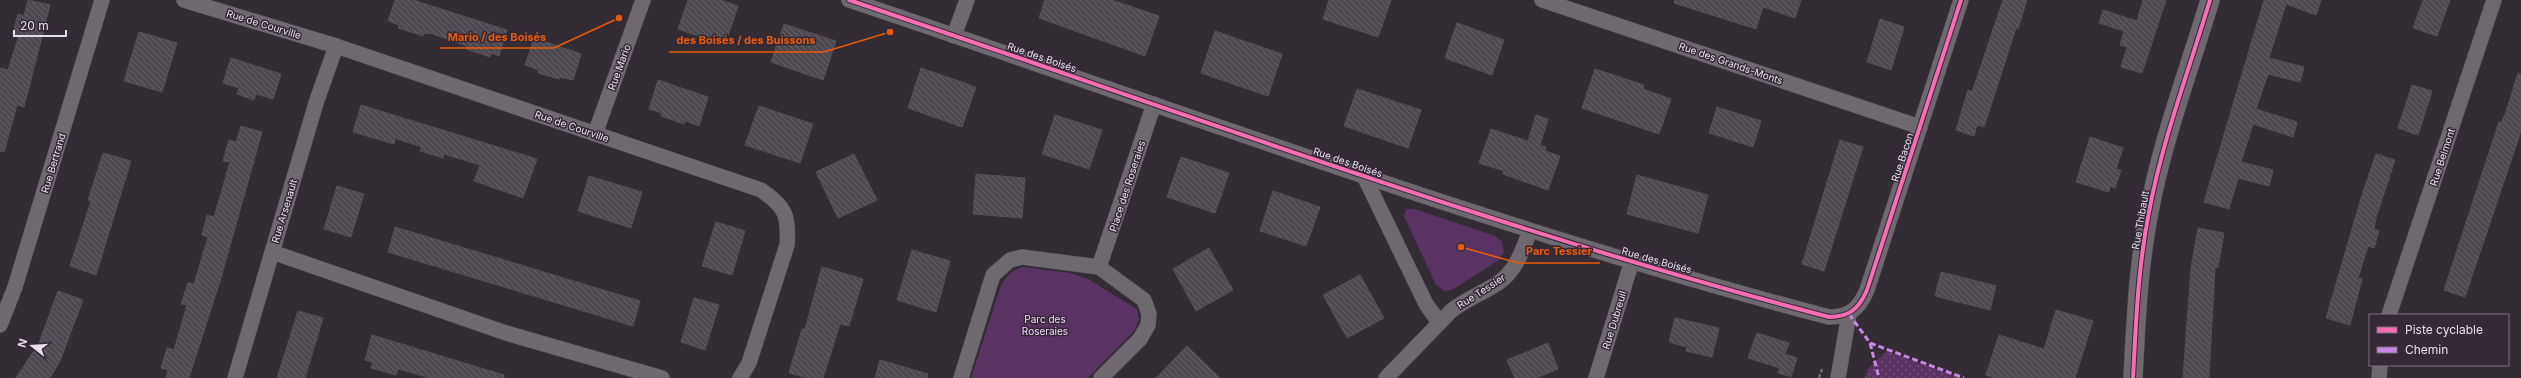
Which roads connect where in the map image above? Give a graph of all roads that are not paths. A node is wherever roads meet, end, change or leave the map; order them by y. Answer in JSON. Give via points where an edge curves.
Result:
{"nodes":[{"id":1,"x":102,"y":0,"type":"edge"},
{"id":2,"x":184,"y":0,"type":"edge"},
{"id":3,"x":644,"y":0,"type":"edge"},
{"id":4,"x":849,"y":0,"type":"edge"},
{"id":5,"x":967,"y":0,"type":"edge"},
{"id":6,"x":1542,"y":0,"type":"edge"},
{"id":7,"x":1961,"y":0,"type":"edge"},
{"id":8,"x":2210,"y":0,"type":"edge"},
{"id":9,"x":2494,"y":0,"type":"edge"},
{"id":10,"x":954,"y":36,"type":"junction"},
{"id":11,"x":336,"y":46,"type":"junction"},
{"id":12,"x":1154,"y":104,"type":"junction"},
{"id":13,"x":1920,"y":127,"type":"junction"},
{"id":14,"x":595,"y":134,"type":"junction"},
{"id":15,"x":1364,"y":176,"type":"junction"},
{"id":16,"x":1530,"y":231,"type":"junction"},
{"id":17,"x":272,"y":252,"type":"junction"},
{"id":18,"x":1632,"y":261,"type":"junction"},
{"id":19,"x":1099,"y":267,"type":"junction"},
{"id":20,"x":1849,"y":314,"type":"junction"},
{"id":21,"x":2389,"y":314,"type":"edge"},
{"id":22,"x":1439,"y":322,"type":"junction"},
{"id":23,"x":0,"y":325,"type":"edge"},
{"id":24,"x":2380,"y":366,"type":"edge"},
{"id":25,"x":235,"y":378,"type":"edge"},
{"id":26,"x":662,"y":378,"type":"edge"},
{"id":27,"x":740,"y":378,"type":"edge"},
{"id":28,"x":961,"y":378,"type":"edge"},
{"id":29,"x":1101,"y":378,"type":"edge"},
{"id":30,"x":1386,"y":378,"type":"edge"},
{"id":31,"x":1596,"y":378,"type":"edge"},
{"id":32,"x":1838,"y":378,"type":"edge"},
{"id":33,"x":2133,"y":378,"type":"edge"},
{"id":34,"x":2379,"y":378,"type":"edge"}],
"edges":[{"from":1,"to":23,"type":"street","name":"Rue Bertrand","via":[[15,287]]},
{"from":2,"to":11,"type":"street","name":"Rue de Courville"},
{"from":3,"to":14,"type":"street","name":"Rue Mario"},
{"from":4,"to":10,"type":"street","name":"Rue des Boisés"},
{"from":5,"to":10,"type":"street"},
{"from":6,"to":13,"type":"street","name":"Rue des Grands-Monts"},
{"from":7,"to":13,"type":"street","name":"Rue Bacon"},
{"from":8,"to":33,"type":"street","name":"Rue Thibault","via":[[2158,173],[2149,212],[2137,294]]},
{"from":9,"to":21,"type":"street","name":"Rue Belmont"},
{"from":10,"to":12,"type":"street","name":"Rue des Boisés"},
{"from":11,"to":14,"type":"street","name":"Rue de Courville"},
{"from":11,"to":17,"type":"street","name":"Rue Arsenault","via":[[316,103]]},
{"from":12,"to":15,"type":"street","name":"Rue des Boisés"},
{"from":12,"to":19,"type":"street","name":"Place des Roseraies"},
{"from":13,"to":20,"type":"street","name":"Rue Bacon","via":[[1867,290],[1862,302]]},
{"from":14,"to":27,"type":"street","name":"Rue de Courville","via":[[761,190],[776,200],[785,212],[789,225],[788,245],[749,363]]},
{"from":15,"to":16,"type":"street","name":"Rue des Boisés"},
{"from":15,"to":22,"type":"street","name":"Rue des Boisés","via":[[1426,304]]},
{"from":16,"to":18,"type":"street","name":"Rue des Boisés"},
{"from":16,"to":22,"type":"street","name":"Rue Tessier","via":[[1518,260],[1509,273],[1499,282],[1462,302]]},
{"from":17,"to":25,"type":"street","name":"Rue Arsenault"},
{"from":17,"to":26,"type":"street","via":[[506,333]]},
{"from":18,"to":20,"type":"street","name":"Rue des Boisés","via":[[1829,317]]},
{"from":18,"to":31,"type":"street","name":"Rue Dubreuil"},
{"from":19,"to":28,"type":"street","via":[[1022,257],[1010,260],[998,269],[989,284]]},
{"from":19,"to":29,"type":"street","via":[[1144,300],[1149,314],[1148,325],[1140,339]]},
{"from":20,"to":32,"type":"street"},
{"from":22,"to":30,"type":"street","name":"Rue Tessier"},
{"from":24,"to":34,"type":"street"}]}
